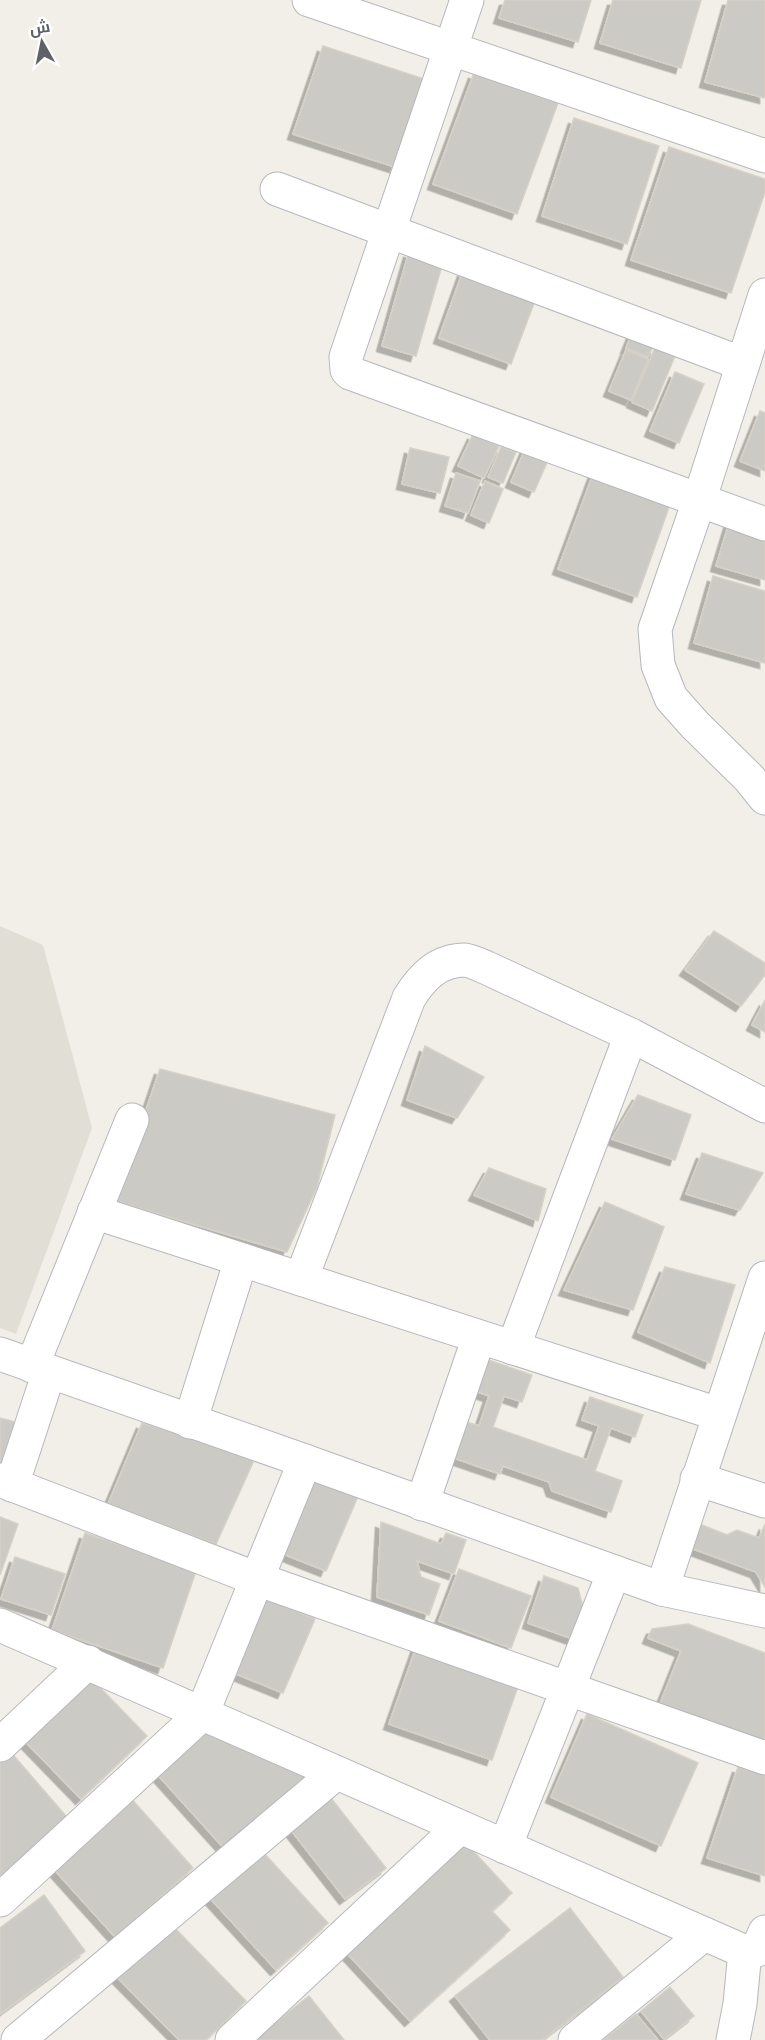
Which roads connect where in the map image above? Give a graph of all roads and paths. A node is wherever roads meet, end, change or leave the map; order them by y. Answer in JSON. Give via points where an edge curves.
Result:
{"nodes":[{"id":1,"x":309,"y":0,"type":"edge"},
{"id":2,"x":467,"y":0,"type":"edge"},
{"id":3,"x":451,"y":48,"type":"junction"},
{"id":4,"x":765,"y":156,"type":"edge"},
{"id":5,"x":277,"y":189,"type":"dead end"},
{"id":6,"x":389,"y":231,"type":"junction"},
{"id":7,"x":765,"y":295,"type":"edge"},
{"id":8,"x":754,"y":345,"type":"edge"},
{"id":9,"x":699,"y":501,"type":"junction"},
{"id":10,"x":765,"y":524,"type":"edge"},
{"id":11,"x":765,"y":798,"type":"edge"},
{"id":12,"x":631,"y":1035,"type":"junction"},
{"id":13,"x":765,"y":1106,"type":"edge"},
{"id":14,"x":132,"y":1120,"type":"dead end"},
{"id":15,"x":94,"y":1212,"type":"junction"},
{"id":16,"x":241,"y":1260,"type":"junction"},
{"id":17,"x":765,"y":1278,"type":"edge"},
{"id":18,"x":301,"y":1279,"type":"junction"},
{"id":19,"x":479,"y":1337,"type":"junction"},
{"id":20,"x":754,"y":1341,"type":"edge"},
{"id":21,"x":513,"y":1348,"type":"junction"},
{"id":22,"x":0,"y":1354,"type":"edge"},
{"id":23,"x":41,"y":1369,"type":"junction"},
{"id":24,"x":718,"y":1414,"type":"junction"},
{"id":25,"x":190,"y":1422,"type":"junction"},
{"id":26,"x":305,"y":1461,"type":"junction"},
{"id":27,"x":697,"y":1479,"type":"junction"},
{"id":28,"x":6,"y":1483,"type":"edge"},
{"id":29,"x":765,"y":1501,"type":"edge"},
{"id":30,"x":422,"y":1504,"type":"junction"},
{"id":31,"x":614,"y":1572,"type":"junction"},
{"id":32,"x":257,"y":1579,"type":"junction"},
{"id":33,"x":662,"y":1589,"type":"junction"},
{"id":34,"x":765,"y":1611,"type":"edge"},
{"id":35,"x":0,"y":1624,"type":"edge"},
{"id":36,"x":88,"y":1662,"type":"junction"},
{"id":37,"x":567,"y":1688,"type":"junction"},
{"id":38,"x":202,"y":1714,"type":"junction"},
{"id":39,"x":0,"y":1745,"type":"edge"},
{"id":40,"x":765,"y":1758,"type":"edge"},
{"id":41,"x":336,"y":1773,"type":"junction"},
{"id":42,"x":460,"y":1827,"type":"junction"},
{"id":43,"x":505,"y":1847,"type":"junction"},
{"id":44,"x":0,"y":1900,"type":"edge"},
{"id":45,"x":704,"y":1934,"type":"junction"},
{"id":46,"x":755,"y":1942,"type":"edge"},
{"id":47,"x":746,"y":2029,"type":"edge"},
{"id":48,"x":18,"y":2040,"type":"edge"},
{"id":49,"x":232,"y":2040,"type":"edge"},
{"id":50,"x":575,"y":2040,"type":"edge"}],
"edges":[{"from":1,"to":3,"type":"street"},
{"from":2,"to":3,"type":"street"},
{"from":3,"to":4,"type":"street"},
{"from":3,"to":6,"type":"street"},
{"from":5,"to":6,"type":"street"},
{"from":6,"to":8,"type":"street"},
{"from":6,"to":9,"type":"street","via":[[346,357],[345,366],[350,373]]},
{"from":7,"to":8,"type":"street"},
{"from":8,"to":9,"type":"street"},
{"from":9,"to":10,"type":"street"},
{"from":9,"to":11,"type":"street","via":[[656,629],[658,665],[671,698]]},
{"from":12,"to":13,"type":"street"},
{"from":12,"to":18,"type":"street","via":[[466,960],[433,969],[409,998]]},
{"from":12,"to":21,"type":"street"},
{"from":14,"to":15,"type":"street"},
{"from":15,"to":16,"type":"street"},
{"from":15,"to":23,"type":"street"},
{"from":16,"to":18,"type":"street"},
{"from":16,"to":25,"type":"street"},
{"from":17,"to":20,"type":"street"},
{"from":18,"to":19,"type":"street"},
{"from":19,"to":21,"type":"street"},
{"from":19,"to":30,"type":"street"},
{"from":20,"to":24,"type":"street"},
{"from":21,"to":24,"type":"street"},
{"from":22,"to":23,"type":"street"},
{"from":23,"to":25,"type":"street"},
{"from":23,"to":28,"type":"street"},
{"from":24,"to":27,"type":"street"},
{"from":25,"to":26,"type":"street"},
{"from":26,"to":30,"type":"street"},
{"from":26,"to":32,"type":"street"},
{"from":27,"to":29,"type":"street"},
{"from":27,"to":33,"type":"street"},
{"from":28,"to":32,"type":"street"},
{"from":30,"to":31,"type":"street"},
{"from":31,"to":33,"type":"street"},
{"from":31,"to":37,"type":"street"},
{"from":32,"to":37,"type":"street"},
{"from":32,"to":38,"type":"street"},
{"from":33,"to":34,"type":"street"},
{"from":35,"to":36,"type":"street"},
{"from":36,"to":38,"type":"street"},
{"from":36,"to":39,"type":"street"},
{"from":37,"to":40,"type":"street"},
{"from":37,"to":43,"type":"street"},
{"from":38,"to":41,"type":"street"},
{"from":38,"to":44,"type":"street"},
{"from":41,"to":42,"type":"street"},
{"from":41,"to":48,"type":"street"},
{"from":42,"to":43,"type":"street"},
{"from":42,"to":49,"type":"street"},
{"from":43,"to":45,"type":"street"},
{"from":45,"to":46,"type":"street"},
{"from":45,"to":50,"type":"street"},
{"from":46,"to":47,"type":"street"}]}
